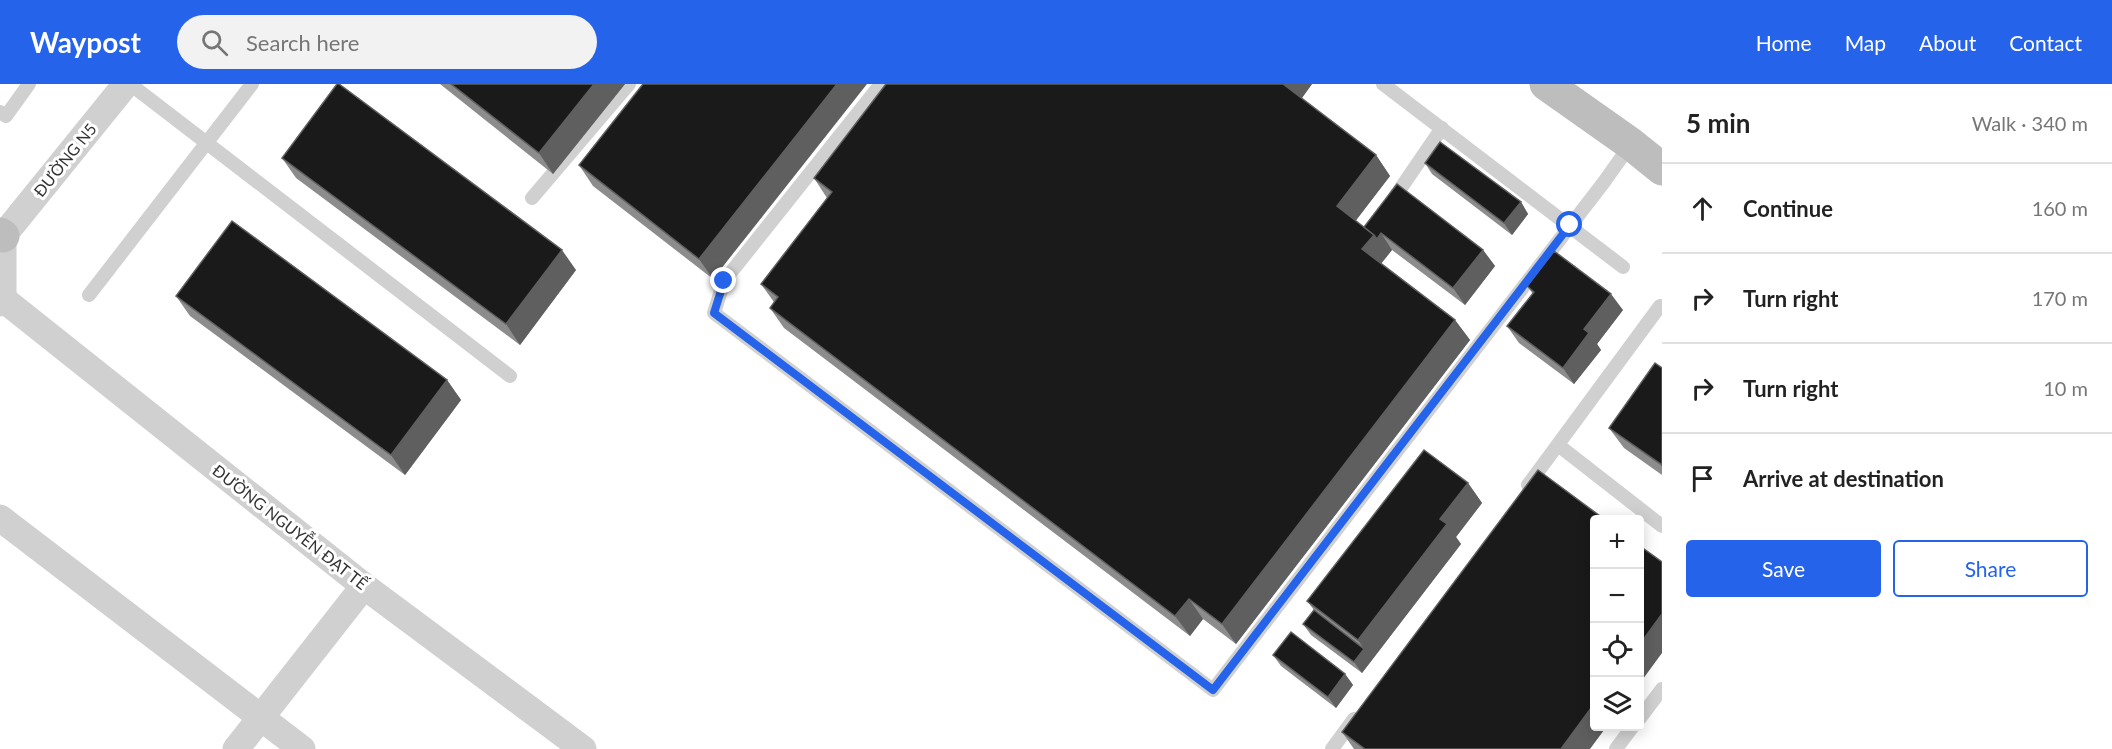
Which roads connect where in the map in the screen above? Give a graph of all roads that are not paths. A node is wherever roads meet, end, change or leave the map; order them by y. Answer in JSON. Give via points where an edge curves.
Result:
{"nodes":[{"id":1,"x":29,"y":84,"type":"edge"},
{"id":2,"x":128,"y":84,"type":"edge"},
{"id":3,"x":252,"y":84,"type":"edge"},
{"id":4,"x":629,"y":84,"type":"edge"},
{"id":5,"x":881,"y":84,"type":"edge"},
{"id":6,"x":1383,"y":84,"type":"edge"},
{"id":7,"x":1546,"y":84,"type":"edge"},
{"id":8,"x":0,"y":112,"type":"edge"},
{"id":9,"x":1442,"y":128,"type":"junction"},
{"id":10,"x":207,"y":143,"type":"junction"},
{"id":11,"x":1631,"y":144,"type":"junction"},
{"id":12,"x":1662,"y":169,"type":"edge"},
{"id":13,"x":532,"y":198,"type":"dead end"},
{"id":14,"x":1384,"y":211,"type":"edge"},
{"id":15,"x":1570,"y":225,"type":"junction"},
{"id":16,"x":2,"y":235,"type":"edge"},
{"id":17,"x":1623,"y":267,"type":"dead end"},
{"id":18,"x":89,"y":295,"type":"dead end"},
{"id":19,"x":2,"y":301,"type":"edge"},
{"id":20,"x":1662,"y":307,"type":"edge"},
{"id":21,"x":510,"y":376,"type":"dead end"},
{"id":22,"x":1558,"y":445,"type":"junction"},
{"id":23,"x":1522,"y":492,"type":"edge"},
{"id":24,"x":0,"y":518,"type":"edge"},
{"id":25,"x":1662,"y":526,"type":"edge"},
{"id":26,"x":364,"y":586,"type":"junction"},
{"id":27,"x":1662,"y":689,"type":"edge"},
{"id":28,"x":1360,"y":711,"type":"edge"},
{"id":29,"x":1644,"y":713,"type":"edge"},
{"id":30,"x":261,"y":718,"type":"junction"},
{"id":31,"x":1629,"y":731,"type":"edge"},
{"id":32,"x":236,"y":749,"type":"edge"},
{"id":33,"x":302,"y":749,"type":"edge"},
{"id":34,"x":583,"y":749,"type":"edge"},
{"id":35,"x":1332,"y":749,"type":"edge"},
{"id":36,"x":1616,"y":749,"type":"edge"}],
"edges":[{"from":1,"to":8,"type":"lane","via":[[6,116]]},
{"from":2,"to":10,"type":"lane"},
{"from":2,"to":16,"type":"street","name":"ĐƯỜNG N5"},
{"from":3,"to":10,"type":"lane"},
{"from":4,"to":13,"type":"lane"},
{"from":5,"to":15,"type":"lane","via":[[724,281],[714,313],[1213,690]]},
{"from":6,"to":9,"type":"lane"},
{"from":7,"to":11,"type":"main road"},
{"from":9,"to":14,"type":"lane"},
{"from":9,"to":15,"type":"lane"},
{"from":10,"to":18,"type":"lane"},
{"from":10,"to":21,"type":"lane"},
{"from":11,"to":12,"type":"main road"},
{"from":11,"to":15,"type":"lane"},
{"from":15,"to":17,"type":"lane"},
{"from":16,"to":19,"type":"street"},
{"from":19,"to":26,"type":"street","name":"ĐƯỜNG NGUYỄN ĐẠT TẾ"},
{"from":20,"to":22,"type":"lane"},
{"from":22,"to":23,"type":"lane"},
{"from":22,"to":25,"type":"lane"},
{"from":24,"to":30,"type":"street"},
{"from":26,"to":30,"type":"street"},
{"from":26,"to":34,"type":"street","name":"ĐƯỜNG NGUYỄN ĐẠT TẾ"},
{"from":27,"to":29,"type":"lane"},
{"from":28,"to":35,"type":"lane"},
{"from":30,"to":32,"type":"street"},
{"from":30,"to":33,"type":"street"},
{"from":31,"to":36,"type":"lane"}]}
